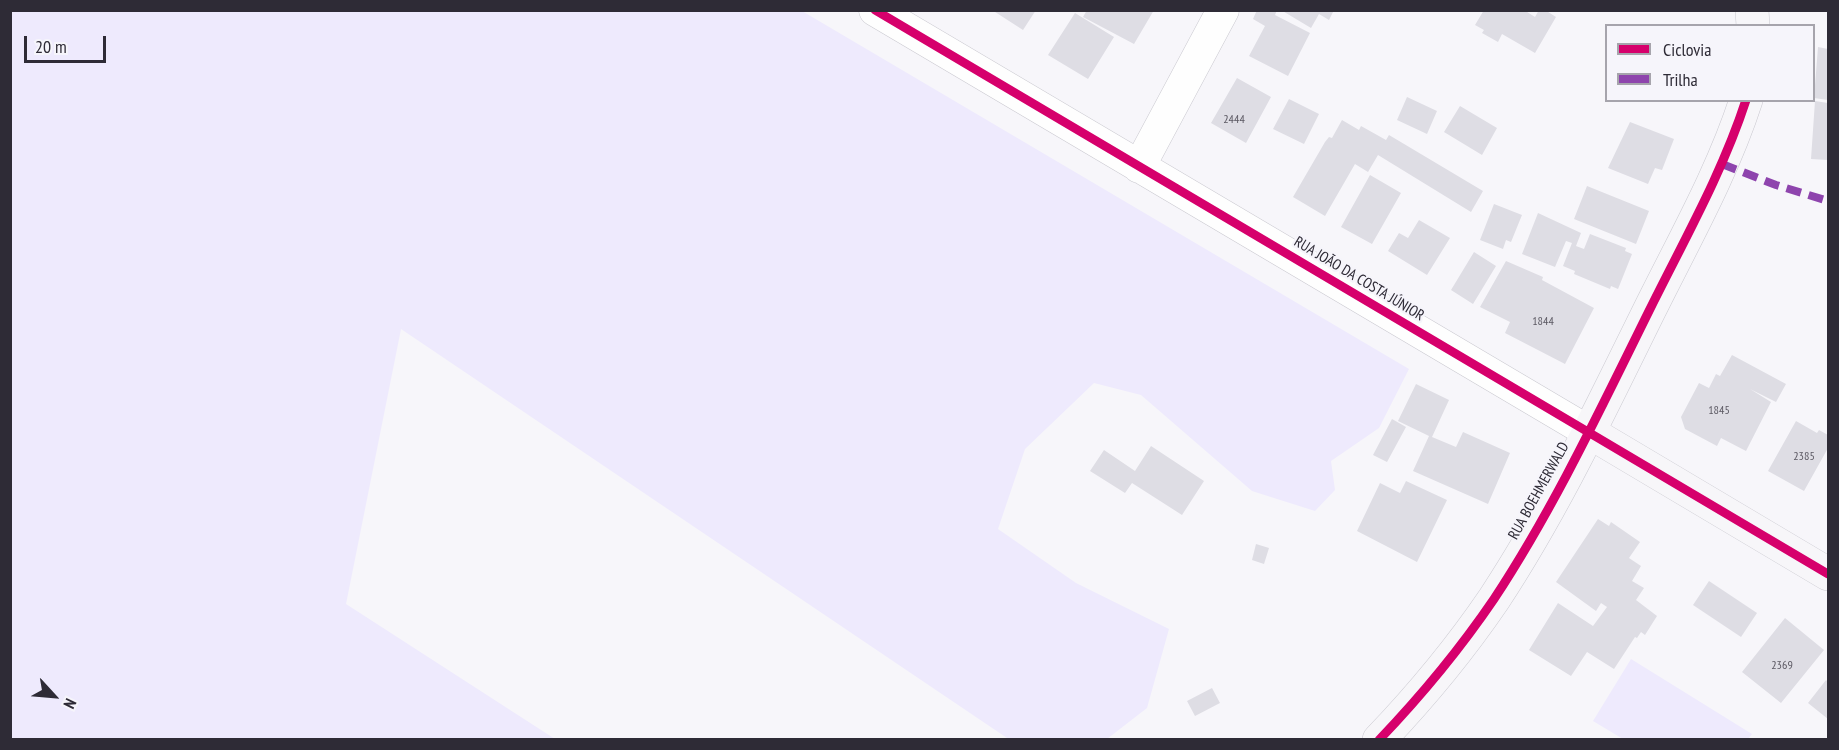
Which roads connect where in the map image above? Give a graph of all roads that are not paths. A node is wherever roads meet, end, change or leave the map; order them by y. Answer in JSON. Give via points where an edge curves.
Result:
{"nodes":[{"id":1,"x":1223,"y":10,"type":"edge"},
{"id":2,"x":882,"y":12,"type":"edge"},
{"id":3,"x":1745,"y":102,"type":"edge"},
{"id":4,"x":1139,"y":167,"type":"junction"},
{"id":5,"x":1589,"y":432,"type":"junction"},
{"id":6,"x":1828,"y":574,"type":"edge"},
{"id":7,"x":1379,"y":740,"type":"edge"}],
"edges":[{"from":1,"to":4,"type":"street"},
{"from":2,"to":4,"type":"street","name":"RUA JOÃO DA COSTA JÚNIOR"},
{"from":3,"to":5,"type":"main road","name":"RUA BOEHMERWALD","via":[[1722,164]]},
{"from":4,"to":5,"type":"street","name":"RUA JOÃO DA COSTA JÚNIOR"},
{"from":5,"to":6,"type":"main road","name":"RUA JOÃO DA COSTA JÚNIOR"},
{"from":5,"to":7,"type":"main road","name":"RUA BOEHMERWALD","via":[[1494,598],[1425,689]]}]}
